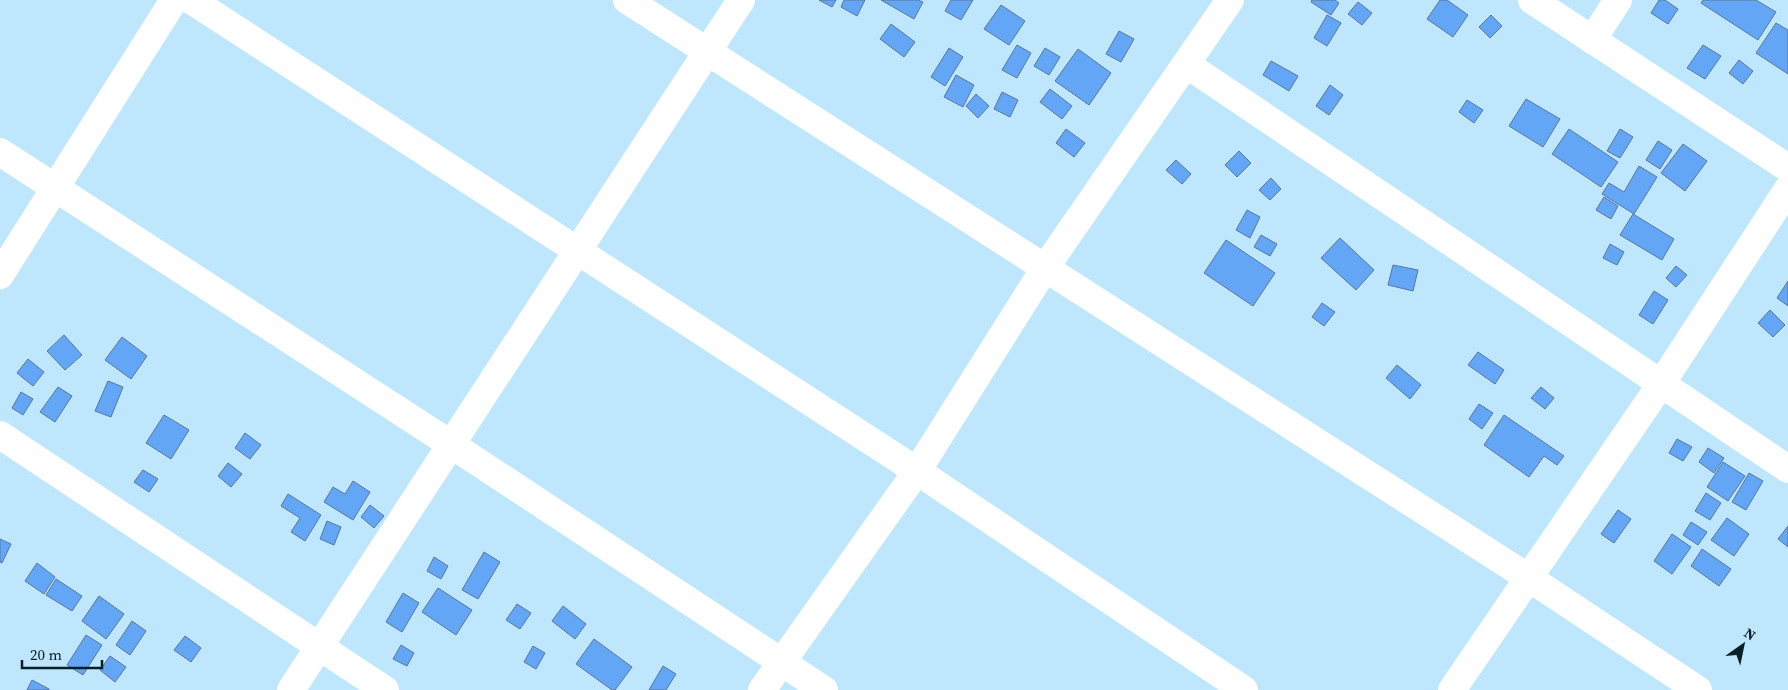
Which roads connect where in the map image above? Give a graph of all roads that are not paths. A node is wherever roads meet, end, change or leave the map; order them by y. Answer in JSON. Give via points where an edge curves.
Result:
{"nodes":[{"id":1,"x":174,"y":0,"type":"edge"},
{"id":2,"x":191,"y":0,"type":"edge"},
{"id":3,"x":627,"y":0,"type":"edge"},
{"id":4,"x":740,"y":0,"type":"edge"},
{"id":5,"x":1532,"y":0,"type":"edge"},
{"id":6,"x":1618,"y":0,"type":"edge"},
{"id":7,"x":1224,"y":2,"type":"edge"},
{"id":8,"x":1592,"y":40,"type":"junction"},
{"id":9,"x":708,"y":51,"type":"junction"},
{"id":10,"x":1186,"y":64,"type":"junction"},
{"id":11,"x":0,"y":152,"type":"edge"},
{"id":12,"x":1788,"y":168,"type":"edge"},
{"id":13,"x":56,"y":187,"type":"junction"},
{"id":14,"x":1788,"y":189,"type":"edge"},
{"id":15,"x":578,"y":251,"type":"junction"},
{"id":16,"x":1046,"y":268,"type":"junction"},
{"id":17,"x":0,"y":275,"type":"edge"},
{"id":18,"x":1661,"y":384,"type":"junction"},
{"id":19,"x":0,"y":435,"type":"edge"},
{"id":20,"x":452,"y":445,"type":"junction"},
{"id":21,"x":1788,"y":469,"type":"edge"},
{"id":22,"x":917,"y":471,"type":"junction"},
{"id":23,"x":1529,"y":578,"type":"junction"},
{"id":24,"x":319,"y":646,"type":"junction"},
{"id":25,"x":781,"y":661,"type":"junction"},
{"id":26,"x":291,"y":690,"type":"edge"},
{"id":27,"x":385,"y":690,"type":"edge"},
{"id":28,"x":762,"y":690,"type":"edge"},
{"id":29,"x":824,"y":690,"type":"edge"},
{"id":30,"x":1244,"y":690,"type":"edge"},
{"id":31,"x":1452,"y":690,"type":"edge"},
{"id":32,"x":1698,"y":690,"type":"edge"}],
"edges":[{"from":1,"to":13,"type":"street"},
{"from":2,"to":15,"type":"street"},
{"from":3,"to":9,"type":"street"},
{"from":4,"to":9,"type":"street"},
{"from":5,"to":8,"type":"street"},
{"from":6,"to":8,"type":"street"},
{"from":7,"to":10,"type":"street"},
{"from":8,"to":12,"type":"street"},
{"from":9,"to":15,"type":"street"},
{"from":9,"to":16,"type":"street"},
{"from":10,"to":16,"type":"street"},
{"from":10,"to":18,"type":"street"},
{"from":11,"to":13,"type":"street"},
{"from":13,"to":17,"type":"street"},
{"from":13,"to":20,"type":"street"},
{"from":14,"to":18,"type":"street"},
{"from":15,"to":20,"type":"street"},
{"from":15,"to":22,"type":"street"},
{"from":16,"to":22,"type":"street"},
{"from":16,"to":23,"type":"street"},
{"from":18,"to":21,"type":"street"},
{"from":18,"to":23,"type":"street"},
{"from":19,"to":24,"type":"street"},
{"from":20,"to":24,"type":"street"},
{"from":20,"to":25,"type":"street"},
{"from":22,"to":25,"type":"street"},
{"from":22,"to":30,"type":"street"},
{"from":23,"to":31,"type":"street"},
{"from":23,"to":32,"type":"street"},
{"from":24,"to":26,"type":"street"},
{"from":24,"to":27,"type":"street"},
{"from":25,"to":28,"type":"street"},
{"from":25,"to":29,"type":"street"}]}
